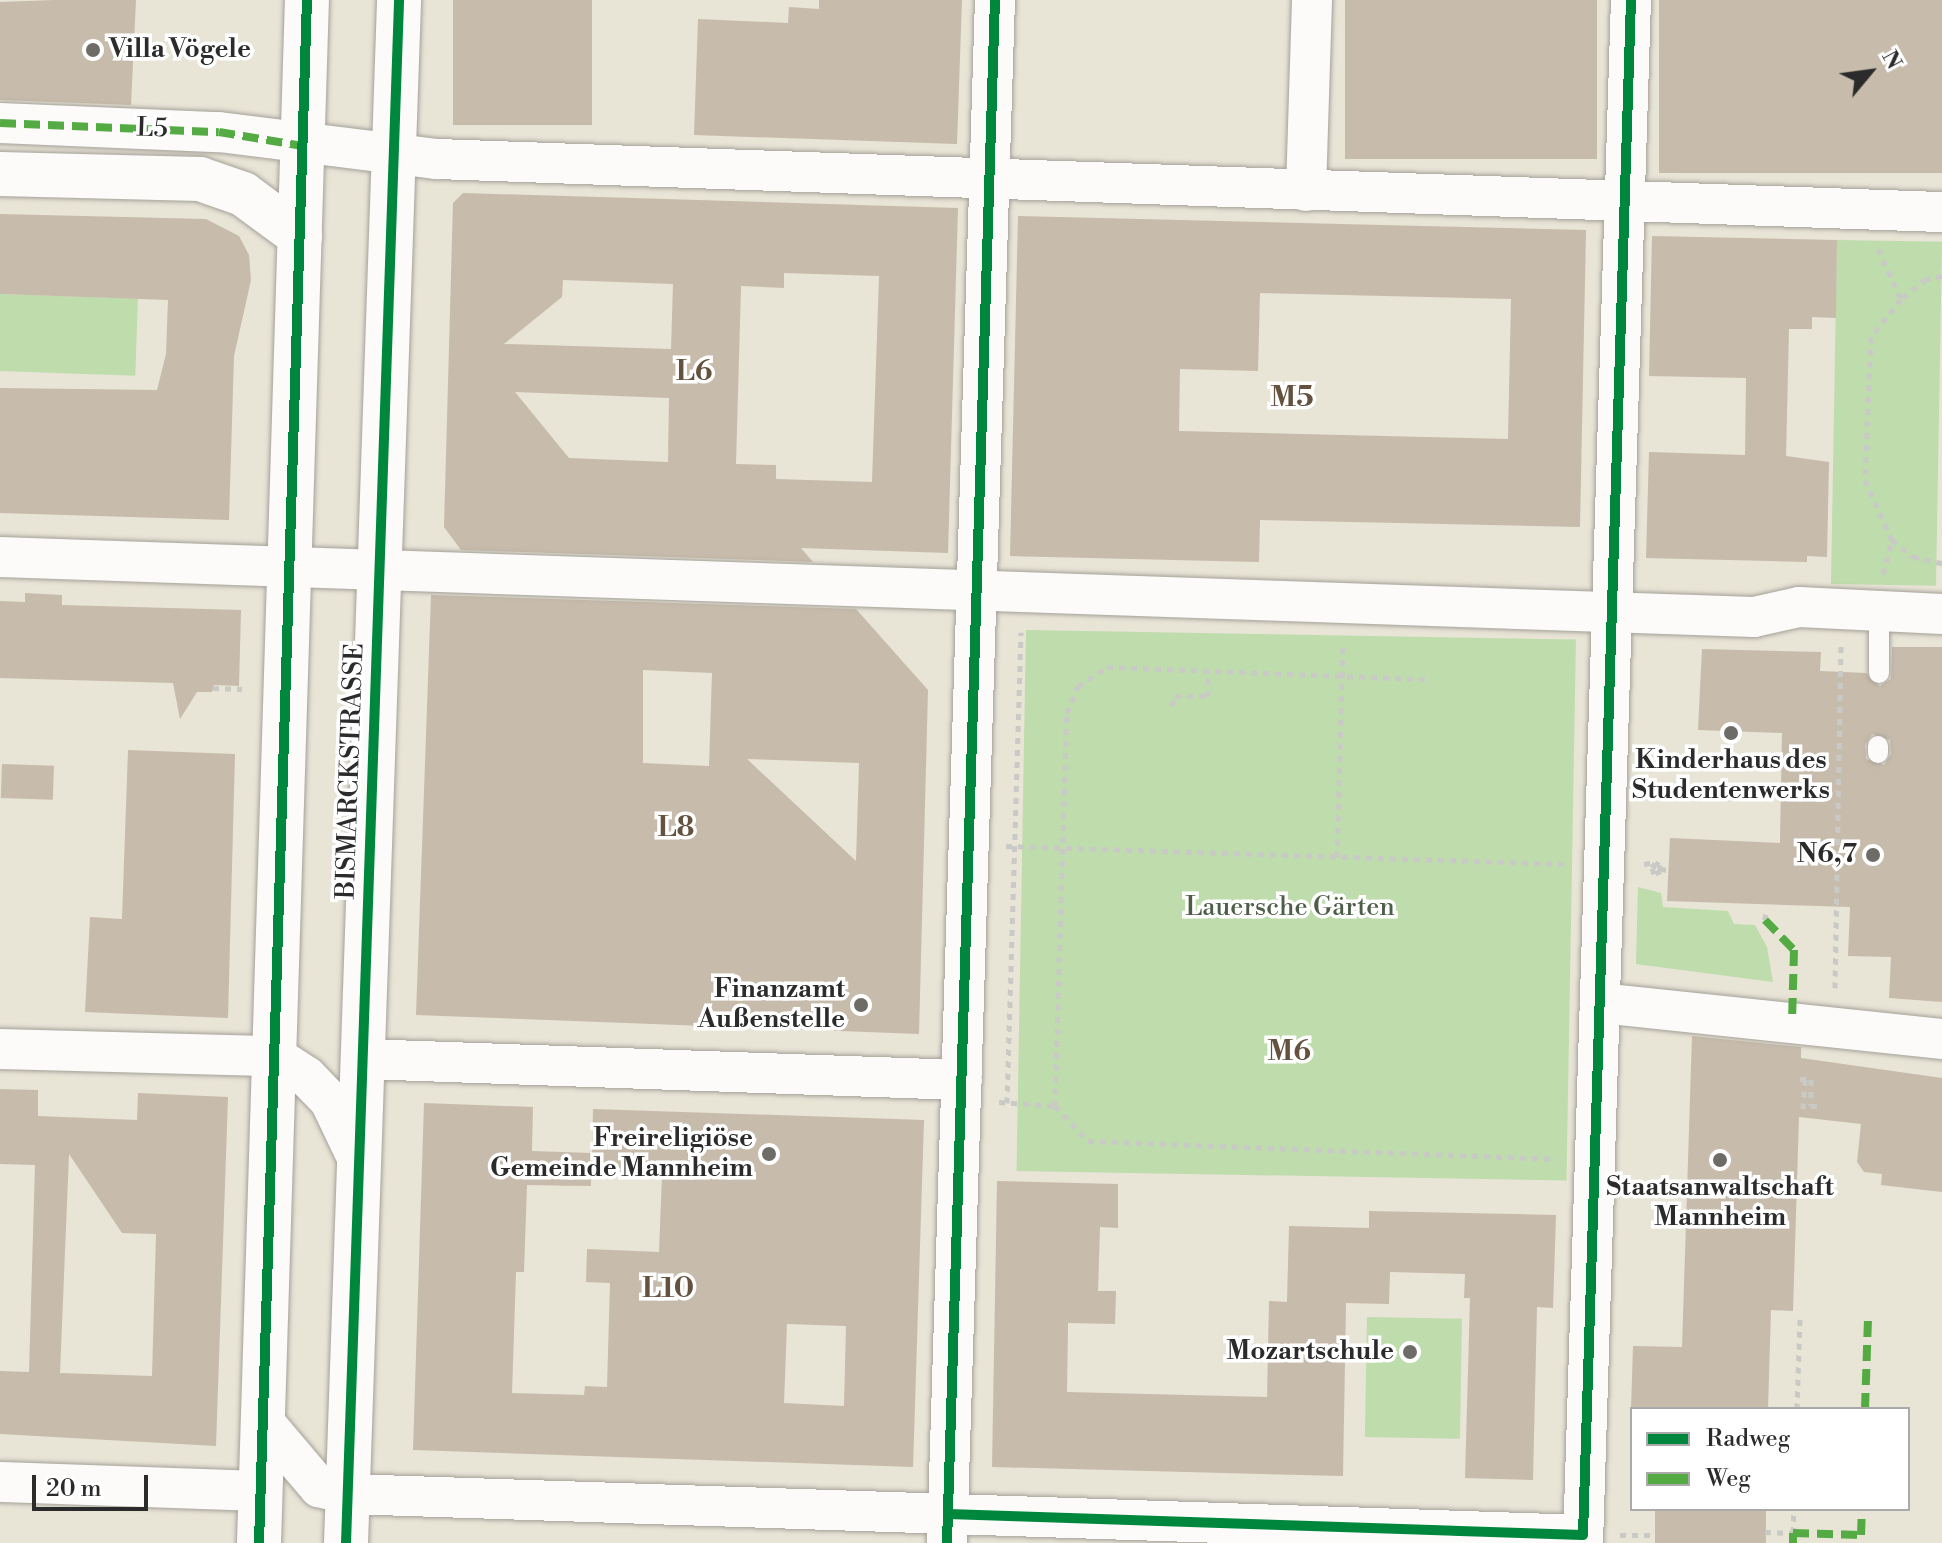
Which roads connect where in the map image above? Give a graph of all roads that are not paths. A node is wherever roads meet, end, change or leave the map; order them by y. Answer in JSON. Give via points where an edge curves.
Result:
{"nodes":[{"id":1,"x":307,"y":0,"type":"edge"},
{"id":2,"x":399,"y":0,"type":"edge"},
{"id":3,"x":995,"y":0,"type":"edge"},
{"id":4,"x":1312,"y":0,"type":"edge"},
{"id":5,"x":1631,"y":0,"type":"edge"},
{"id":6,"x":0,"y":123,"type":"edge"},
{"id":7,"x":303,"y":146,"type":"junction"},
{"id":8,"x":395,"y":157,"type":"junction"},
{"id":9,"x":0,"y":174,"type":"edge"},
{"id":10,"x":990,"y":180,"type":"junction"},
{"id":11,"x":1306,"y":191,"type":"junction"},
{"id":12,"x":1625,"y":202,"type":"junction"},
{"id":13,"x":1942,"y":212,"type":"edge"},
{"id":14,"x":300,"y":236,"type":"junction"},
{"id":15,"x":0,"y":557,"type":"edge"},
{"id":16,"x":290,"y":566,"type":"junction"},
{"id":17,"x":380,"y":569,"type":"junction"},
{"id":18,"x":977,"y":589,"type":"junction"},
{"id":19,"x":1860,"y":609,"type":"junction"},
{"id":20,"x":1612,"y":610,"type":"junction"},
{"id":21,"x":1942,"y":614,"type":"edge"},
{"id":22,"x":1879,"y":673,"type":"dead end"},
{"id":23,"x":1600,"y":1003,"type":"junction"},
{"id":24,"x":1942,"y":1039,"type":"edge"},
{"id":25,"x":0,"y":1049,"type":"edge"},
{"id":26,"x":275,"y":1056,"type":"junction"},
{"id":27,"x":363,"y":1059,"type":"junction"},
{"id":28,"x":962,"y":1080,"type":"junction"},
{"id":29,"x":360,"y":1164,"type":"junction"},
{"id":30,"x":263,"y":1421,"type":"junction"},
{"id":31,"x":0,"y":1482,"type":"edge"},
{"id":32,"x":261,"y":1491,"type":"junction"},
{"id":33,"x":348,"y":1494,"type":"junction"},
{"id":34,"x":948,"y":1528,"type":"edge"},
{"id":35,"x":1583,"y":1539,"type":"edge"},
{"id":36,"x":259,"y":1543,"type":"edge"},
{"id":37,"x":346,"y":1543,"type":"edge"}],
"edges":[{"from":1,"to":7,"type":"main road"},
{"from":2,"to":8,"type":"main road","name":"BISMARCKSTRASSE"},
{"from":3,"to":10,"type":"street"},
{"from":4,"to":11,"type":"street"},
{"from":5,"to":12,"type":"street"},
{"from":6,"to":7,"type":"street","name":"L5","via":[[219,132]]},
{"from":7,"to":8,"type":"street","name":"L5"},
{"from":7,"to":14,"type":"main road"},
{"from":8,"to":10,"type":"street","name":"L5"},
{"from":8,"to":17,"type":"main road","name":"BISMARCKSTRASSE"},
{"from":9,"to":14,"type":"main road","via":[[200,179],[243,194]]},
{"from":10,"to":11,"type":"street","name":"L5"},
{"from":10,"to":18,"type":"street"},
{"from":11,"to":12,"type":"street","name":"L5"},
{"from":12,"to":13,"type":"street","name":"L5"},
{"from":12,"to":20,"type":"street"},
{"from":14,"to":16,"type":"main road"},
{"from":15,"to":16,"type":"street"},
{"from":16,"to":17,"type":"street"},
{"from":16,"to":26,"type":"main road"},
{"from":17,"to":18,"type":"street"},
{"from":17,"to":27,"type":"main road","name":"BISMARCKSTRASSE"},
{"from":18,"to":20,"type":"street"},
{"from":18,"to":28,"type":"street"},
{"from":19,"to":20,"type":"street","via":[[1799,607],[1754,617]]},
{"from":19,"to":21,"type":"street"},
{"from":19,"to":22,"type":"lane"},
{"from":20,"to":23,"type":"street"},
{"from":23,"to":24,"type":"street"},
{"from":23,"to":35,"type":"street"},
{"from":25,"to":26,"type":"street"},
{"from":26,"to":29,"type":"street","via":[[330,1101]]},
{"from":26,"to":30,"type":"main road"},
{"from":27,"to":28,"type":"street"},
{"from":27,"to":29,"type":"main road","name":"BISMARCKSTRASSE"},
{"from":28,"to":34,"type":"street"},
{"from":29,"to":33,"type":"main road","name":"BISMARCKSTRASSE"},
{"from":30,"to":32,"type":"main road"},
{"from":30,"to":33,"type":"street","via":[[319,1487]]},
{"from":31,"to":32,"type":"street"},
{"from":32,"to":36,"type":"main road"},
{"from":33,"to":34,"type":"street"},
{"from":33,"to":37,"type":"main road","name":"BISMARCKSTRASSE"},
{"from":34,"to":35,"type":"street"}]}
